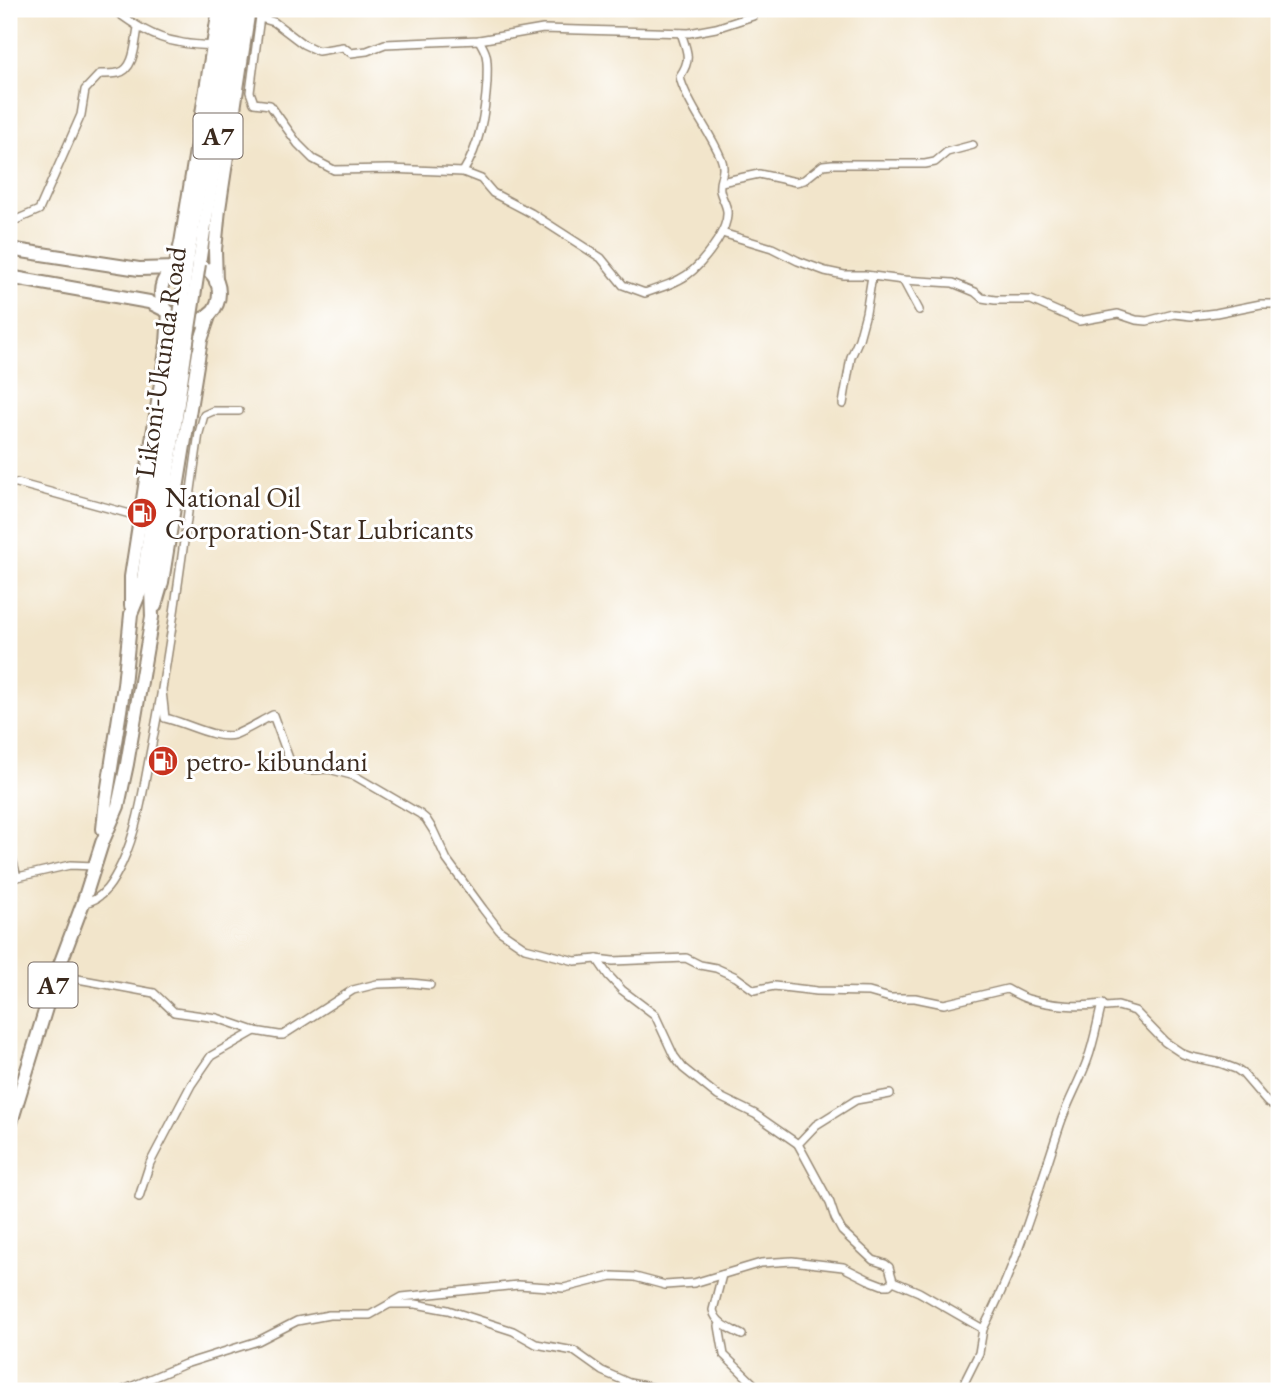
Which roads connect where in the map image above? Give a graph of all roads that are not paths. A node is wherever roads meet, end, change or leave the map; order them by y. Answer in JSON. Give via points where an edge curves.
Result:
{"nodes":[{"id":1,"x":113,"y":9,"type":"edge"},
{"id":2,"x":219,"y":9,"type":"edge"},
{"id":3,"x":229,"y":9,"type":"edge"},
{"id":4,"x":238,"y":9,"type":"edge"},
{"id":5,"x":249,"y":9,"type":"edge"},
{"id":6,"x":261,"y":9,"type":"edge"},
{"id":7,"x":753,"y":16,"type":"dead end"},
{"id":8,"x":260,"y":18,"type":"junction"},
{"id":9,"x":138,"y":28,"type":"junction"},
{"id":10,"x":681,"y":33,"type":"junction"},
{"id":11,"x":479,"y":40,"type":"junction"},
{"id":12,"x":212,"y":46,"type":"junction"},
{"id":13,"x":973,"y":145,"type":"dead end"},
{"id":14,"x":463,"y":172,"type":"junction"},
{"id":15,"x":721,"y":181,"type":"junction"},
{"id":16,"x":9,"y":223,"type":"edge"},
{"id":17,"x":722,"y":233,"type":"junction"},
{"id":18,"x":9,"y":249,"type":"edge"},
{"id":19,"x":175,"y":268,"type":"junction"},
{"id":20,"x":872,"y":276,"type":"junction"},
{"id":21,"x":9,"y":278,"type":"edge"},
{"id":22,"x":903,"y":280,"type":"junction"},
{"id":23,"x":216,"y":282,"type":"junction"},
{"id":24,"x":1279,"y":304,"type":"edge"},
{"id":25,"x":919,"y":310,"type":"dead end"},
{"id":26,"x":169,"y":312,"type":"junction"},
{"id":27,"x":210,"y":313,"type":"junction"},
{"id":28,"x":843,"y":404,"type":"dead end"},
{"id":29,"x":239,"y":411,"type":"dead end"},
{"id":30,"x":9,"y":483,"type":"edge"},
{"id":31,"x":141,"y":517,"type":"junction"},
{"id":32,"x":146,"y":587,"type":"junction"},
{"id":33,"x":131,"y":614,"type":"junction"},
{"id":34,"x":152,"y":617,"type":"junction"},
{"id":35,"x":162,"y":691,"type":"junction"},
{"id":36,"x":102,"y":843,"type":"junction"},
{"id":37,"x":9,"y":847,"type":"edge"},
{"id":38,"x":95,"y":866,"type":"junction"},
{"id":39,"x":18,"y":877,"type":"junction"},
{"id":40,"x":9,"y":879,"type":"edge"},
{"id":41,"x":83,"y":904,"type":"junction"},
{"id":42,"x":597,"y":959,"type":"junction"},
{"id":43,"x":56,"y":975,"type":"junction"},
{"id":44,"x":430,"y":985,"type":"dead end"},
{"id":45,"x":1102,"y":1004,"type":"junction"},
{"id":46,"x":255,"y":1031,"type":"junction"},
{"id":47,"x":890,"y":1094,"type":"dead end"},
{"id":48,"x":1279,"y":1108,"type":"edge"},
{"id":49,"x":9,"y":1129,"type":"edge"},
{"id":50,"x":798,"y":1144,"type":"junction"},
{"id":51,"x":139,"y":1197,"type":"dead end"},
{"id":52,"x":722,"y":1275,"type":"junction"},
{"id":53,"x":893,"y":1281,"type":"junction"},
{"id":54,"x":390,"y":1304,"type":"junction"},
{"id":55,"x":721,"y":1323,"type":"junction"},
{"id":56,"x":983,"y":1329,"type":"junction"},
{"id":57,"x":742,"y":1335,"type":"dead end"},
{"id":58,"x":121,"y":1391,"type":"edge"},
{"id":59,"x":671,"y":1391,"type":"edge"},
{"id":60,"x":761,"y":1391,"type":"edge"},
{"id":61,"x":960,"y":1391,"type":"edge"}],
"edges":[{"from":1,"to":9,"type":"street"},
{"from":2,"to":12,"type":"highway"},
{"from":3,"to":32,"type":"highway","name":"Likoni-Ukunda Road","number":"A7","bridge":true,"via":[[187,262]]},
{"from":4,"to":32,"type":"highway","name":"Likoni-Ukunda Road","number":"A7","bridge":true},
{"from":5,"to":23,"type":"highway","via":[[219,209]]},
{"from":6,"to":8,"type":"street"},
{"from":7,"to":10,"type":"street"},
{"from":8,"to":11,"type":"street","via":[[318,51],[344,47],[351,53],[385,44]]},
{"from":8,"to":14,"type":"street","via":[[250,92],[254,103],[270,105],[313,159],[334,170]]},
{"from":9,"to":12,"type":"street","via":[[177,42]]},
{"from":9,"to":16,"type":"street","via":[[132,62],[126,70],[100,74],[85,90],[81,115],[39,210]]},
{"from":10,"to":11,"type":"street","via":[[542,29]]},
{"from":10,"to":15,"type":"street","via":[[688,60],[681,81],[722,163]]},
{"from":11,"to":14,"type":"street","via":[[486,55],[485,107]]},
{"from":12,"to":19,"type":"highway"},
{"from":13,"to":15,"type":"street","via":[[925,164],[832,164],[796,182],[759,174]]},
{"from":14,"to":17,"type":"street","via":[[481,179],[493,193],[601,258],[623,285],[645,293],[681,280],[698,268]]},
{"from":15,"to":17,"type":"street","via":[[727,215]]},
{"from":17,"to":20,"type":"street","via":[[825,271]]},
{"from":18,"to":19,"type":"highway","via":[[139,269]]},
{"from":19,"to":23,"type":"highway","via":[[196,265]]},
{"from":19,"to":26,"type":"highway","via":[[162,286]]},
{"from":20,"to":22,"type":"street"},
{"from":20,"to":28,"type":"street"},
{"from":21,"to":26,"type":"highway","via":[[149,302]]},
{"from":22,"to":24,"type":"street","via":[[953,283],[982,298],[1031,300],[1079,321],[1118,314],[1147,321]]},
{"from":22,"to":25,"type":"street"},
{"from":23,"to":27,"type":"highway","via":[[218,299]]},
{"from":26,"to":27,"type":"highway","via":[[189,321]]},
{"from":26,"to":31,"type":"highway"},
{"from":27,"to":34,"type":"highway","via":[[201,340],[162,582]]},
{"from":29,"to":35,"type":"street","via":[[204,415],[199,433]]},
{"from":30,"to":31,"type":"street"},
{"from":31,"to":33,"type":"highway","via":[[131,577]]},
{"from":32,"to":33,"type":"highway","name":"Likoni-Ukunda Road","number":"A7"},
{"from":32,"to":34,"type":"highway","name":"Likoni-Ukunda Road","number":"A7"},
{"from":33,"to":36,"type":"highway","name":"Likoni-Ukunda Road","number":"A7"},
{"from":34,"to":36,"type":"highway","name":"Likoni-Ukunda Road","number":"A7","via":[[118,806]]},
{"from":35,"to":41,"type":"street","via":[[135,828],[109,887]]},
{"from":35,"to":42,"type":"street","via":[[165,718],[219,736],[233,735],[273,715],[291,764],[355,776],[426,819],[447,860],[500,931],[525,948],[575,961]]},
{"from":36,"to":38,"type":"highway","name":"Likoni-Ukunda Road","number":"A7"},
{"from":37,"to":39,"type":"street"},
{"from":38,"to":39,"type":"street","via":[[70,865]]},
{"from":38,"to":41,"type":"highway","name":"Likoni-Ukunda Road","number":"A7"},
{"from":39,"to":40,"type":"street"},
{"from":41,"to":43,"type":"highway","name":"Likoni-Ukunda Road","number":"A7"},
{"from":42,"to":45,"type":"street","via":[[686,958],[736,977],[754,990],[774,986],[869,992],[944,1004],[1007,989],[1045,1002],[1085,1007]]},
{"from":42,"to":50,"type":"street","via":[[622,990],[655,1015],[683,1068],[718,1096],[755,1114]]},
{"from":43,"to":46,"type":"street","via":[[154,993],[174,1012],[217,1018]]},
{"from":43,"to":49,"type":"highway","name":"Likoni-Ukunda Road","number":"A7"},
{"from":44,"to":46,"type":"street","via":[[377,984],[353,990],[283,1035]]},
{"from":45,"to":48,"type":"street","via":[[1135,1011],[1165,1042],[1191,1058],[1236,1069],[1267,1102]]},
{"from":45,"to":56,"type":"street","via":[[1088,1059],[995,1308]]},
{"from":46,"to":51,"type":"street","via":[[211,1056],[149,1163]]},
{"from":47,"to":50,"type":"street","via":[[856,1100],[816,1125]]},
{"from":50,"to":53,"type":"street","via":[[842,1231],[873,1261],[889,1267]]},
{"from":52,"to":53,"type":"street","via":[[761,1262],[792,1261],[843,1267],[882,1284]]},
{"from":52,"to":54,"type":"street","via":[[664,1285],[612,1276],[564,1288],[518,1285],[402,1297]]},
{"from":52,"to":55,"type":"street","via":[[713,1310]]},
{"from":53,"to":56,"type":"street"},
{"from":54,"to":58,"type":"street","via":[[370,1315],[297,1321]]},
{"from":54,"to":59,"type":"street","via":[[449,1310],[536,1343],[574,1351],[629,1383]]},
{"from":55,"to":57,"type":"street"},
{"from":55,"to":60,"type":"street","via":[[724,1355]]},
{"from":56,"to":61,"type":"street","via":[[979,1353]]}]}
